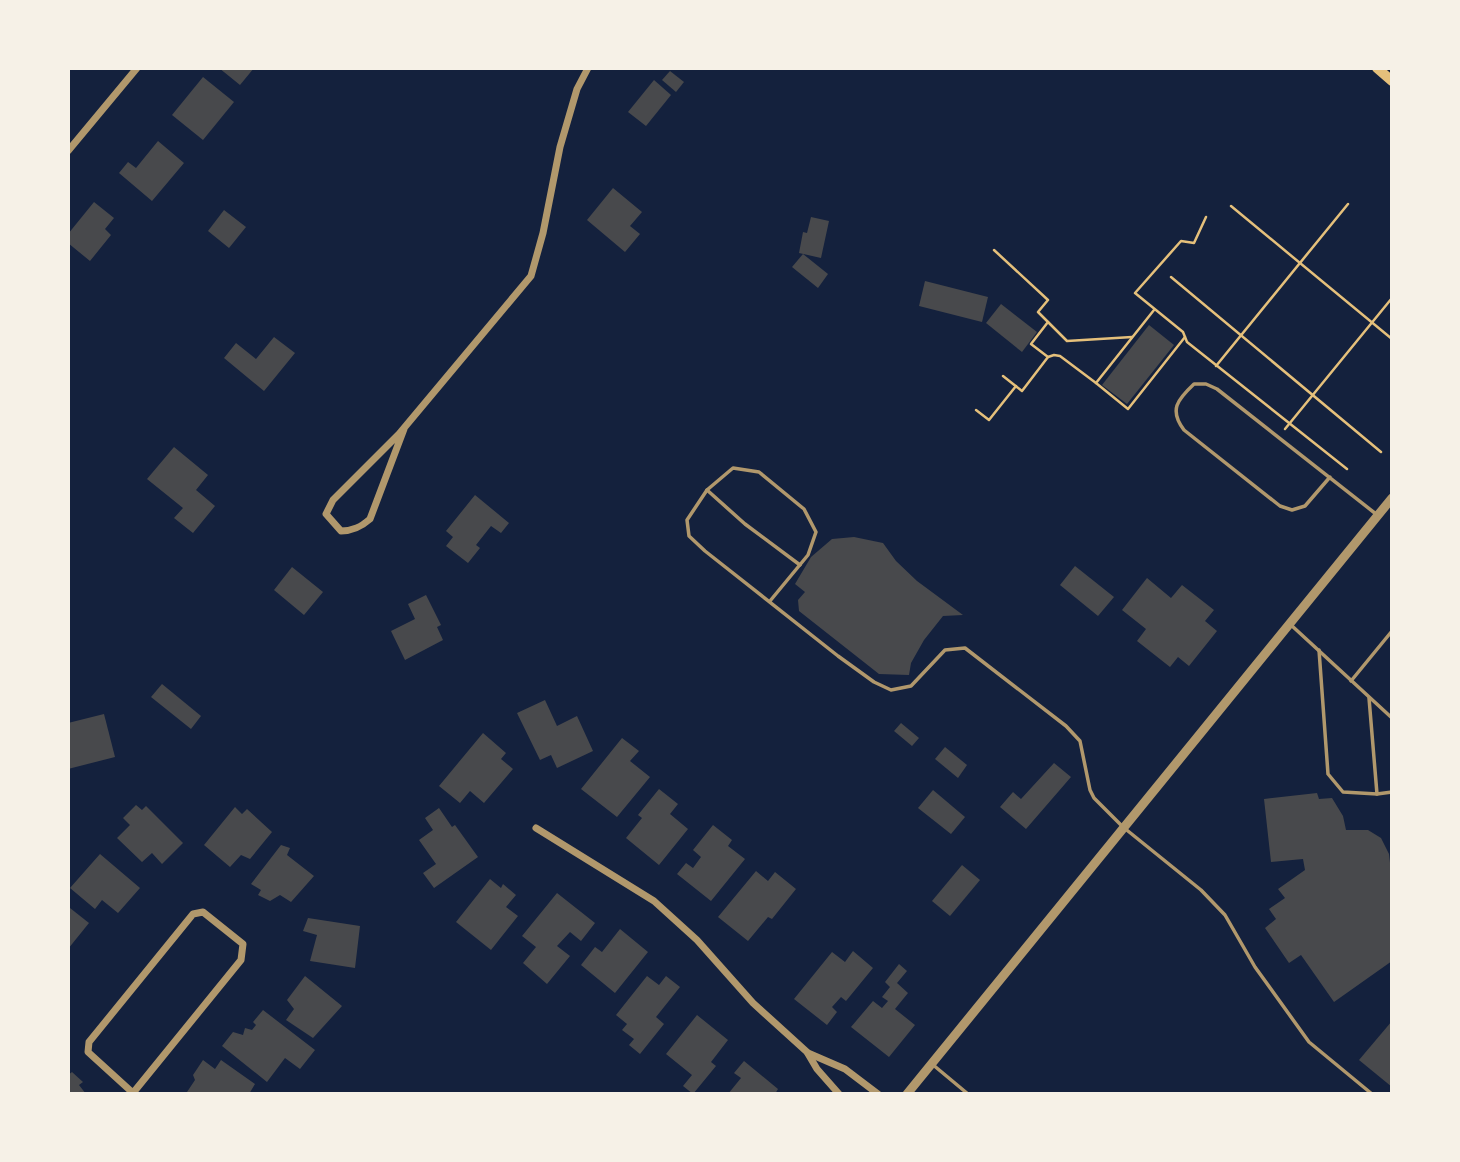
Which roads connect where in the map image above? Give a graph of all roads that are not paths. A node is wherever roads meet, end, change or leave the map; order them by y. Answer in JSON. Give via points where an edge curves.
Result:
{"nodes":[{"id":1,"x":137,"y":68,"type":"edge"},
{"id":2,"x":588,"y":68,"type":"edge"},
{"id":3,"x":1377,"y":68,"type":"edge"},
{"id":4,"x":1392,"y":81,"type":"edge"},
{"id":5,"x":68,"y":151,"type":"edge"},
{"id":6,"x":404,"y":429,"type":"junction"},
{"id":7,"x":1330,"y":477,"type":"junction"},
{"id":8,"x":707,"y":490,"type":"junction"},
{"id":9,"x":1392,"y":498,"type":"edge"},
{"id":10,"x":1377,"y":516,"type":"junction"},
{"id":11,"x":800,"y":565,"type":"junction"},
{"id":12,"x":770,"y":601,"type":"junction"},
{"id":13,"x":1289,"y":624,"type":"junction"},
{"id":14,"x":1392,"y":631,"type":"edge"},
{"id":15,"x":1319,"y":650,"type":"junction"},
{"id":16,"x":1351,"y":681,"type":"junction"},
{"id":17,"x":1369,"y":698,"type":"junction"},
{"id":18,"x":1392,"y":718,"type":"edge"},
{"id":19,"x":1392,"y":792,"type":"edge"},
{"id":20,"x":1377,"y":794,"type":"junction"},
{"id":21,"x":1123,"y":827,"type":"junction"},
{"id":22,"x":536,"y":828,"type":"dead end"},
{"id":23,"x":807,"y":1052,"type":"junction"},
{"id":24,"x":931,"y":1063,"type":"junction"},
{"id":25,"x":133,"y":1093,"type":"edge"},
{"id":26,"x":839,"y":1094,"type":"edge"},
{"id":27,"x":878,"y":1094,"type":"edge"},
{"id":28,"x":907,"y":1094,"type":"edge"},
{"id":29,"x":968,"y":1094,"type":"edge"},
{"id":30,"x":1372,"y":1094,"type":"edge"}],
"edges":[{"from":1,"to":5,"type":"street"},
{"from":2,"to":6,"type":"street","via":[[560,147],[531,276]]},
{"from":3,"to":4,"type":"main road"},
{"from":6,"to":6,"type":"street","via":[[370,519],[361,527],[341,531],[326,514],[332,500]]},
{"from":7,"to":7,"type":"lane","via":[[1217,389],[1194,384],[1176,406],[1176,419],[1184,429],[1280,506],[1292,510],[1305,506]]},
{"from":7,"to":10,"type":"lane"},
{"from":8,"to":11,"type":"lane"},
{"from":8,"to":11,"type":"lane","via":[[733,468],[759,472],[804,509],[816,532]]},
{"from":8,"to":12,"type":"lane","via":[[687,520],[689,537]]},
{"from":9,"to":10,"type":"street"},
{"from":10,"to":13,"type":"street"},
{"from":11,"to":12,"type":"lane"},
{"from":12,"to":21,"type":"lane","via":[[838,656],[891,690],[911,686],[945,650],[965,648],[1080,741],[1094,798]]},
{"from":13,"to":15,"type":"lane"},
{"from":13,"to":21,"type":"street"},
{"from":14,"to":16,"type":"lane"},
{"from":15,"to":16,"type":"lane"},
{"from":15,"to":20,"type":"lane","via":[[1328,774],[1343,792]]},
{"from":16,"to":17,"type":"lane"},
{"from":17,"to":18,"type":"lane"},
{"from":17,"to":20,"type":"lane"},
{"from":19,"to":20,"type":"lane"},
{"from":21,"to":24,"type":"street"},
{"from":21,"to":30,"type":"lane","via":[[1225,915],[1255,967],[1309,1042]]},
{"from":22,"to":23,"type":"street","via":[[654,901]]},
{"from":23,"to":26,"type":"street"},
{"from":23,"to":27,"type":"street","via":[[845,1069]]},
{"from":24,"to":28,"type":"street"},
{"from":24,"to":29,"type":"lane"},
{"from":25,"to":25,"type":"street","via":[[241,960],[243,944],[203,912],[193,914],[89,1042],[88,1052]]}]}
